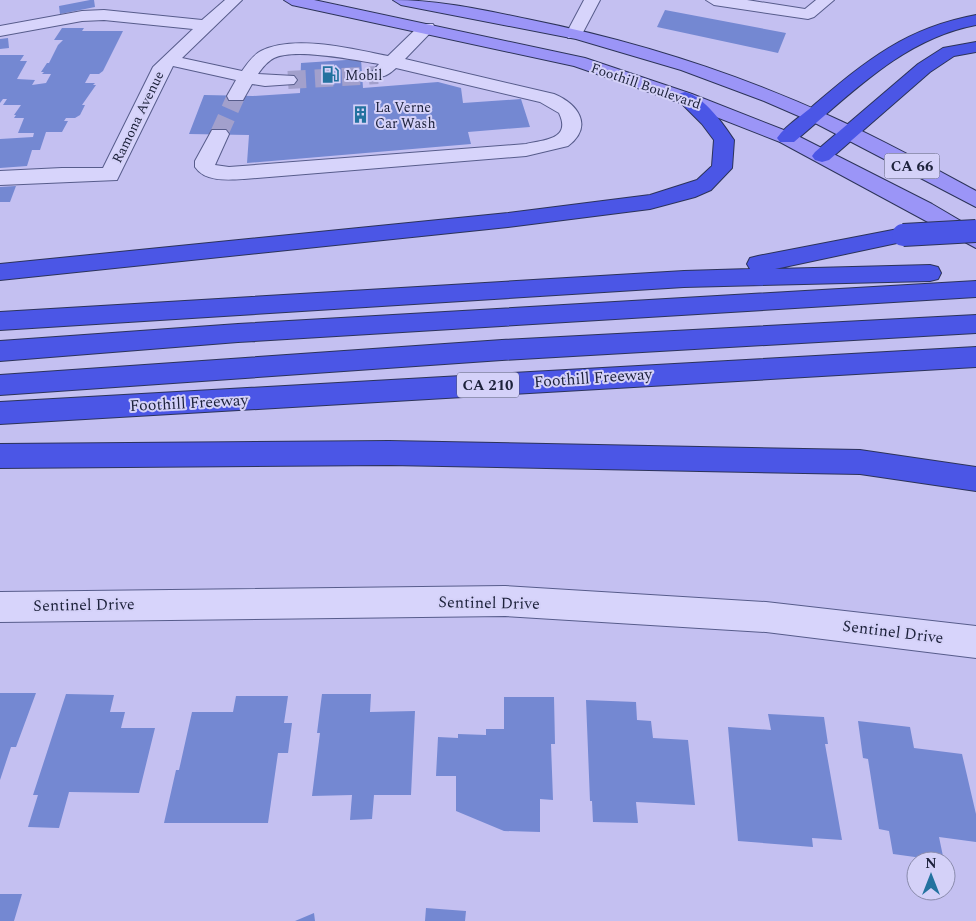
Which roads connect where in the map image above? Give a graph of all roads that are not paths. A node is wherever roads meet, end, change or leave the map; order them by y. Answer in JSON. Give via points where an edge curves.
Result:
{"nodes":[{"id":1,"x":234,"y":0,"type":"edge"},
{"id":2,"x":292,"y":0,"type":"edge"},
{"id":3,"x":401,"y":0,"type":"edge"},
{"id":4,"x":592,"y":0,"type":"edge"},
{"id":5,"x":714,"y":0,"type":"edge"},
{"id":6,"x":826,"y":0,"type":"edge"},
{"id":7,"x":976,"y":20,"type":"edge"},
{"id":8,"x":207,"y":26,"type":"junction"},
{"id":9,"x":427,"y":28,"type":"junction"},
{"id":10,"x":0,"y":32,"type":"edge"},
{"id":11,"x":574,"y":34,"type":"junction"},
{"id":12,"x":976,"y":47,"type":"edge"},
{"id":13,"x":169,"y":60,"type":"junction"},
{"id":14,"x":392,"y":62,"type":"junction"},
{"id":15,"x":378,"y":75,"type":"tunnel mouth"},
{"id":16,"x":246,"y":77,"type":"junction"},
{"id":17,"x":288,"y":80,"type":"tunnel mouth"},
{"id":18,"x":236,"y":96,"type":"tunnel mouth"},
{"id":19,"x":685,"y":98,"type":"junction"},
{"id":20,"x":814,"y":117,"type":"junction"},
{"id":21,"x":848,"y":132,"type":"junction"},
{"id":22,"x":219,"y":134,"type":"tunnel mouth"},
{"id":23,"x":787,"y":138,"type":"junction"},
{"id":24,"x":822,"y":156,"type":"junction"},
{"id":25,"x":0,"y":178,"type":"edge"},
{"id":26,"x":976,"y":200,"type":"edge"},
{"id":27,"x":976,"y":231,"type":"edge"},
{"id":28,"x":976,"y":240,"type":"edge"},
{"id":29,"x":0,"y":272,"type":"edge"},
{"id":30,"x":973,"y":278,"type":"edge"},
{"id":31,"x":684,"y":279,"type":"junction"},
{"id":32,"x":0,"y":321,"type":"edge"},
{"id":33,"x":976,"y":324,"type":"edge"},
{"id":34,"x":0,"y":350,"type":"edge"},
{"id":35,"x":976,"y":357,"type":"edge"},
{"id":36,"x":0,"y":385,"type":"edge"},
{"id":37,"x":0,"y":413,"type":"edge"},
{"id":38,"x":0,"y":456,"type":"edge"},
{"id":39,"x":976,"y":479,"type":"edge"},
{"id":40,"x":0,"y":607,"type":"edge"},
{"id":41,"x":976,"y":642,"type":"edge"}],
"edges":[{"from":1,"to":8,"type":"street","name":"Ramona Avenue"},
{"from":2,"to":9,"type":"main road","name":"Foothill Boulevard"},
{"from":3,"to":11,"type":"main road","name":"Foothill Boulevard"},
{"from":4,"to":11,"type":"street"},
{"from":5,"to":6,"type":"street","via":[[808,14]]},
{"from":7,"to":20,"type":"highway","via":[[956,22],[895,50]]},
{"from":8,"to":10,"type":"street","via":[[104,14]]},
{"from":8,"to":13,"type":"street","name":"Ramona Avenue"},
{"from":9,"to":14,"type":"street"},
{"from":9,"to":19,"type":"main road","name":"Foothill Boulevard","via":[[580,62]]},
{"from":11,"to":20,"type":"main road","name":"Foothill Boulevard","via":[[687,67]]},
{"from":12,"to":21,"type":"highway","via":[[949,52],[924,68]]},
{"from":13,"to":16,"type":"street"},
{"from":13,"to":25,"type":"street","name":"Ramona Avenue","via":[[162,66],[110,175]]},
{"from":14,"to":15,"type":"street"},
{"from":14,"to":16,"type":"street","via":[[345,52],[290,47],[268,54]]},
{"from":14,"to":22,"type":"street","via":[[561,103],[570,113],[570,133],[561,142],[526,150],[244,173],[221,173],[205,167]]},
{"from":16,"to":17,"type":"street","via":[[265,82]]},
{"from":16,"to":18,"type":"street"},
{"from":19,"to":23,"type":"main road","name":"Foothill Boulevard"},
{"from":19,"to":29,"type":"highway","via":[[709,120],[724,140],[722,168],[704,185],[650,202],[508,220]]},
{"from":20,"to":21,"type":"main road","name":"Foothill Boulevard"},
{"from":20,"to":23,"type":"highway"},
{"from":21,"to":24,"type":"highway"},
{"from":21,"to":26,"type":"main road","name":"Foothill Boulevard","number":"CA 66"},
{"from":23,"to":24,"type":"main road","name":"Foothill Boulevard","number":"CA 66"},
{"from":24,"to":28,"type":"main road","name":"Foothill Boulevard","number":"CA 66"},
{"from":27,"to":31,"type":"highway","bridge":true,"via":[[903,235]]},
{"from":30,"to":31,"type":"highway"},
{"from":30,"to":34,"type":"highway"},
{"from":31,"to":32,"type":"highway"},
{"from":33,"to":36,"type":"highway","via":[[502,350]]},
{"from":35,"to":37,"type":"highway","name":"Foothill Freeway","number":"CA 210"},
{"from":38,"to":39,"type":"highway","via":[[389,453],[860,462]]},
{"from":40,"to":41,"type":"street","name":"Sentinel Drive","via":[[504,601],[766,617]]}]}
